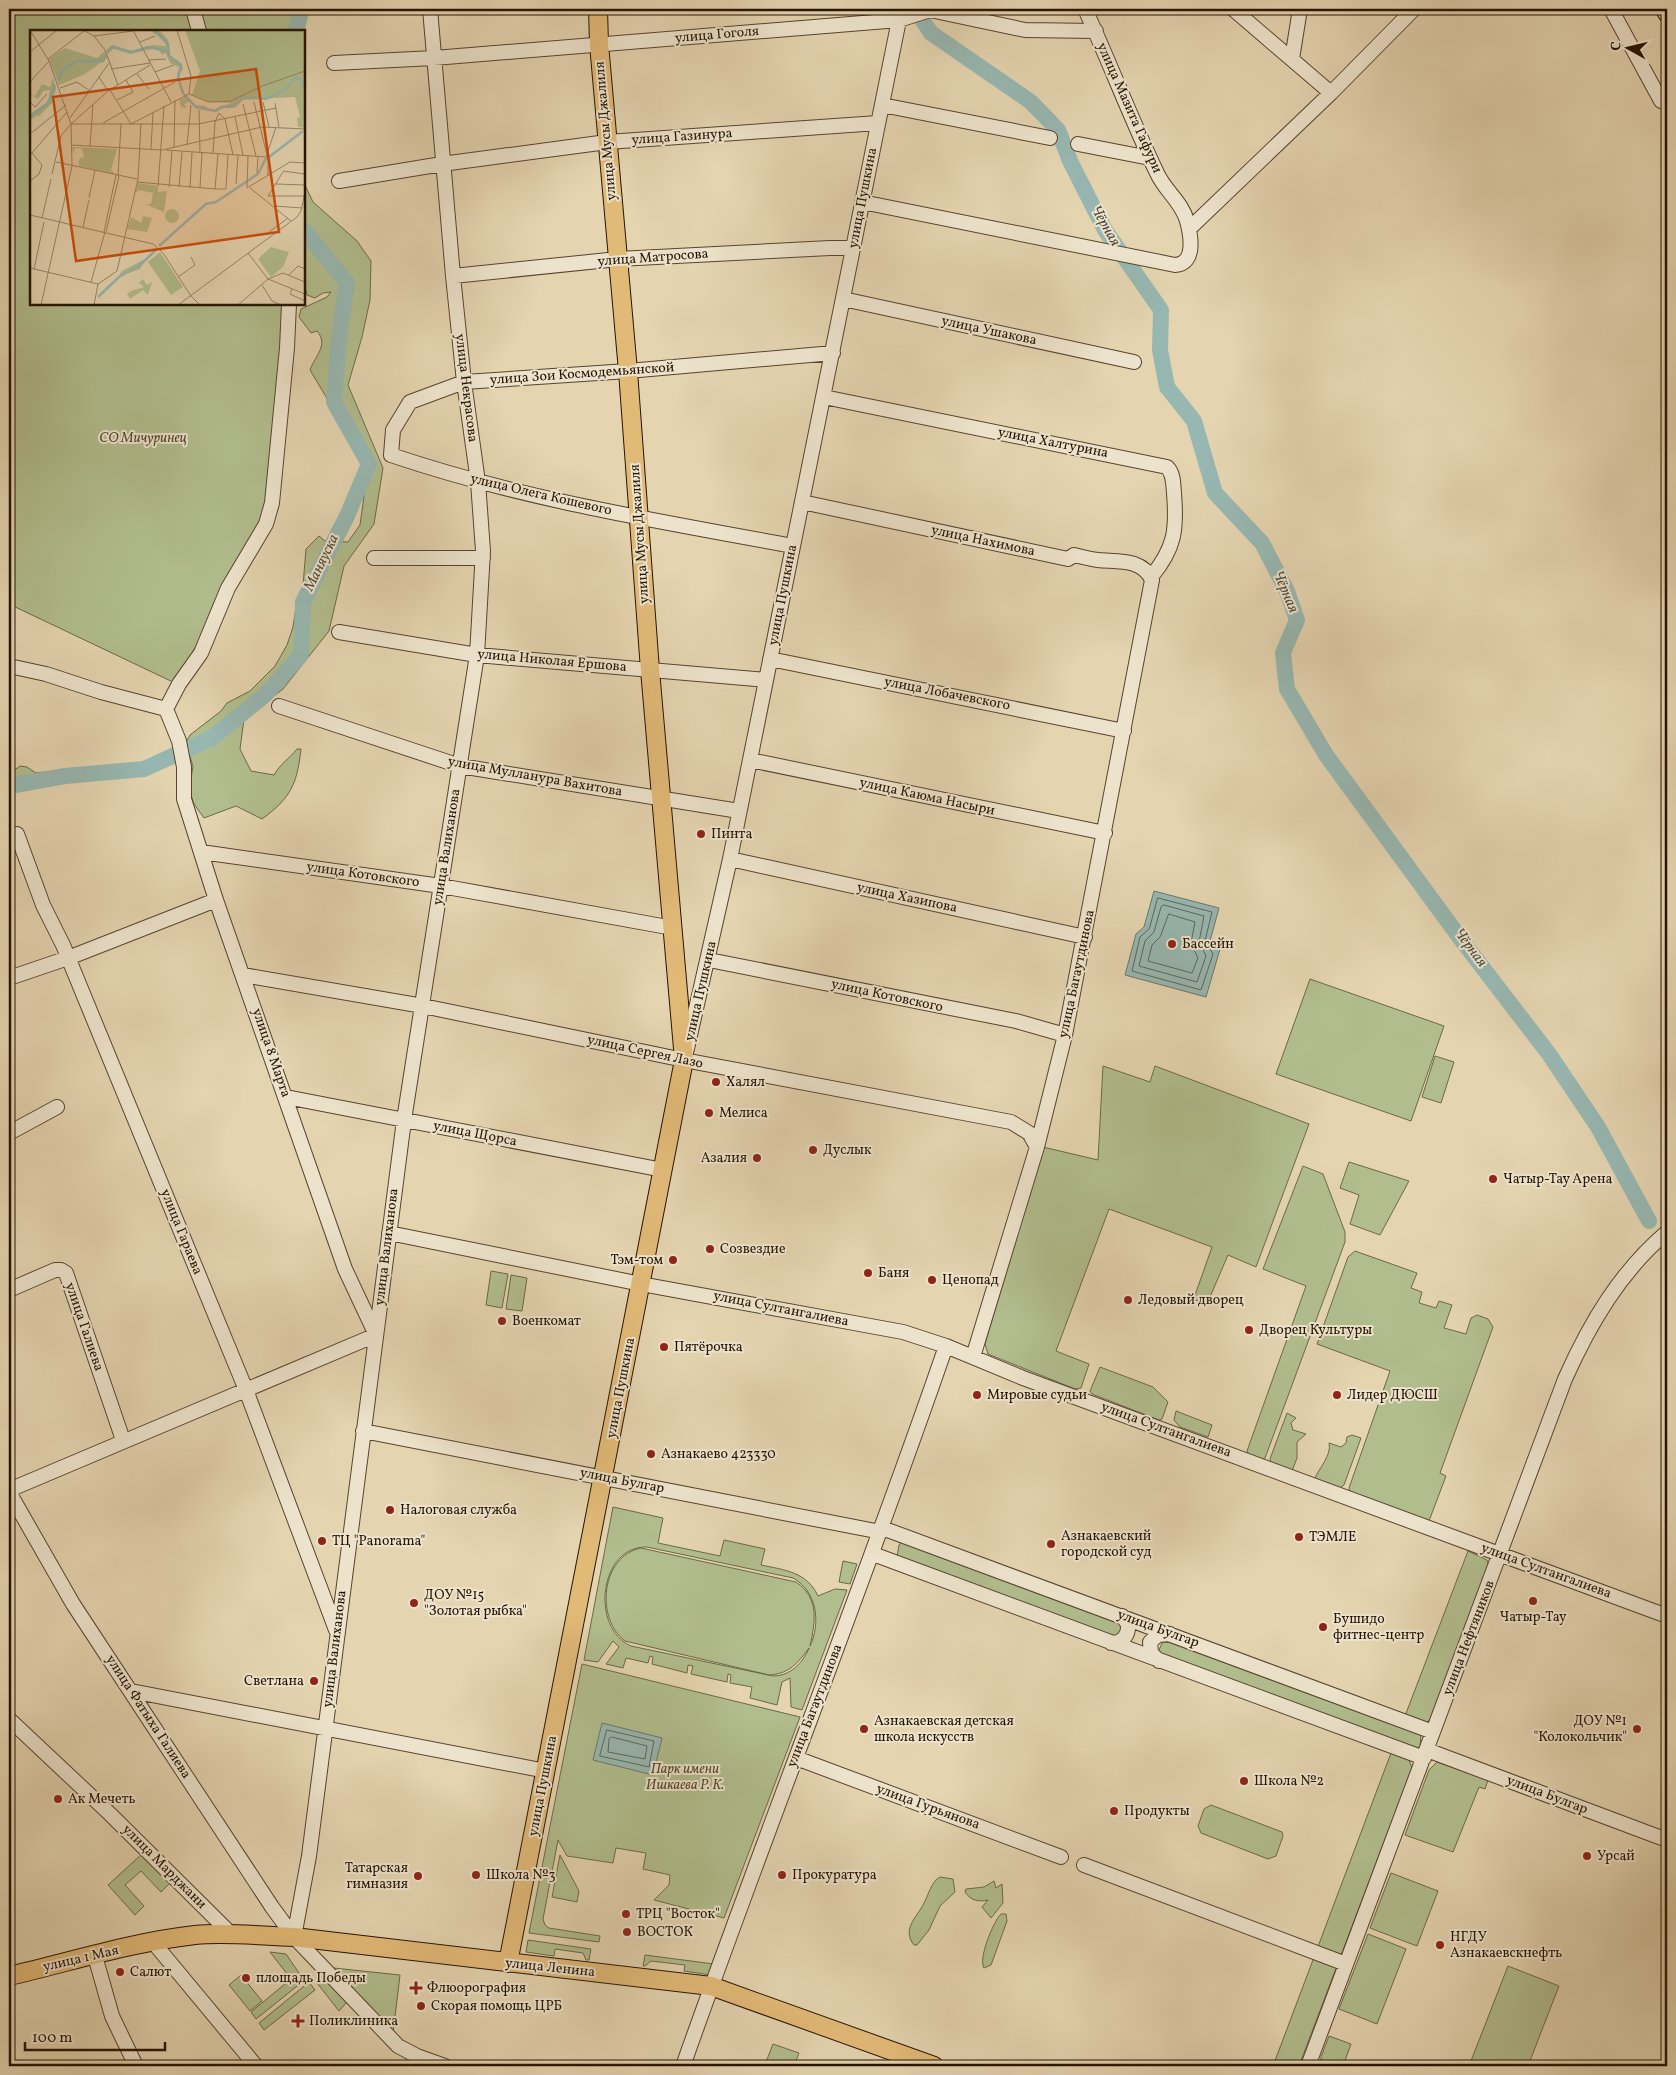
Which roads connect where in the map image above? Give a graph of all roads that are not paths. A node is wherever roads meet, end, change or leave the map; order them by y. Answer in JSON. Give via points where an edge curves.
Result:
{"nodes":[{"id":1,"x":193,"y":9,"type":"edge"},
{"id":2,"x":430,"y":9,"type":"edge"},
{"id":3,"x":598,"y":9,"type":"edge"},
{"id":4,"x":888,"y":9,"type":"edge"},
{"id":5,"x":1085,"y":9,"type":"edge"},
{"id":6,"x":1233,"y":9,"type":"edge"},
{"id":7,"x":1300,"y":9,"type":"edge"},
{"id":8,"x":1611,"y":9,"type":"edge"},
{"id":9,"x":1665,"y":9,"type":"edge"},
{"id":10,"x":1410,"y":12,"type":"edge"},
{"id":11,"x":1667,"y":13,"type":"edge"},
{"id":12,"x":899,"y":20,"type":"junction"},
{"id":13,"x":199,"y":30,"type":"edge"},
{"id":14,"x":1096,"y":31,"type":"junction"},
{"id":15,"x":599,"y":44,"type":"junction"},
{"id":16,"x":434,"y":58,"type":"junction"},
{"id":17,"x":1292,"y":59,"type":"junction"},
{"id":18,"x":334,"y":63,"type":"dead end"},
{"id":19,"x":1331,"y":93,"type":"junction"},
{"id":20,"x":1661,"y":102,"type":"dead end"},
{"id":21,"x":882,"y":105,"type":"junction"},
{"id":22,"x":878,"y":123,"type":"junction"},
{"id":23,"x":1050,"y":138,"type":"dead end"},
{"id":24,"x":607,"y":142,"type":"junction"},
{"id":25,"x":1078,"y":144,"type":"dead end"},
{"id":26,"x":1150,"y":158,"type":"junction"},
{"id":27,"x":442,"y":164,"type":"junction"},
{"id":28,"x":340,"y":181,"type":"dead end"},
{"id":29,"x":862,"y":202,"type":"junction"},
{"id":30,"x":1189,"y":229,"type":"junction"},
{"id":31,"x":853,"y":248,"type":"junction"},
{"id":32,"x":618,"y":259,"type":"junction"},
{"id":33,"x":453,"y":276,"type":"junction"},
{"id":34,"x":843,"y":299,"type":"junction"},
{"id":35,"x":289,"y":305,"type":"edge"},
{"id":36,"x":833,"y":353,"type":"junction"},
{"id":37,"x":1134,"y":362,"type":"dead end"},
{"id":38,"x":628,"y":371,"type":"junction"},
{"id":39,"x":464,"y":382,"type":"junction"},
{"id":40,"x":824,"y":397,"type":"junction"},
{"id":41,"x":408,"y":461,"type":"joint"},
{"id":42,"x":478,"y":482,"type":"junction"},
{"id":43,"x":802,"y":502,"type":"junction"},
{"id":44,"x":639,"y":517,"type":"junction"},
{"id":45,"x":793,"y":546,"type":"junction"},
{"id":46,"x":374,"y":558,"type":"dead end"},
{"id":47,"x":483,"y":558,"type":"junction"},
{"id":48,"x":1151,"y":581,"type":"junction"},
{"id":49,"x":339,"y":632,"type":"dead end"},
{"id":50,"x":477,"y":655,"type":"junction"},
{"id":51,"x":770,"y":659,"type":"junction"},
{"id":52,"x":9,"y":666,"type":"edge"},
{"id":53,"x":650,"y":670,"type":"junction"},
{"id":54,"x":766,"y":680,"type":"junction"},
{"id":55,"x":279,"y":706,"type":"dead end"},
{"id":56,"x":166,"y":709,"type":"junction"},
{"id":57,"x":1124,"y":731,"type":"junction"},
{"id":58,"x":750,"y":760,"type":"junction"},
{"id":59,"x":460,"y":766,"type":"junction"},
{"id":60,"x":661,"y":799,"type":"junction"},
{"id":61,"x":739,"y":811,"type":"junction"},
{"id":62,"x":1105,"y":833,"type":"junction"},
{"id":63,"x":17,"y":834,"type":"dead end"},
{"id":64,"x":201,"y":852,"type":"junction"},
{"id":65,"x":730,"y":859,"type":"junction"},
{"id":66,"x":441,"y":886,"type":"junction"},
{"id":67,"x":216,"y":900,"type":"junction"},
{"id":68,"x":673,"y":928,"type":"junction"},
{"id":69,"x":1085,"y":936,"type":"junction"},
{"id":70,"x":68,"y":958,"type":"junction"},
{"id":71,"x":709,"y":960,"type":"junction"},
{"id":72,"x":243,"y":975,"type":"junction"},
{"id":73,"x":9,"y":978,"type":"edge"},
{"id":74,"x":423,"y":1006,"type":"junction"},
{"id":75,"x":1065,"y":1035,"type":"junction"},
{"id":76,"x":684,"y":1060,"type":"junction"},
{"id":77,"x":286,"y":1097,"type":"junction"},
{"id":78,"x":57,"y":1107,"type":"dead end"},
{"id":79,"x":404,"y":1120,"type":"junction"},
{"id":80,"x":9,"y":1132,"type":"edge"},
{"id":81,"x":1037,"y":1146,"type":"junction"},
{"id":82,"x":664,"y":1170,"type":"junction"},
{"id":83,"x":1667,"y":1232,"type":"edge"},
{"id":84,"x":389,"y":1233,"type":"junction"},
{"id":85,"x":641,"y":1284,"type":"junction"},
{"id":86,"x":9,"y":1290,"type":"edge"},
{"id":87,"x":376,"y":1335,"type":"junction"},
{"id":88,"x":946,"y":1346,"type":"junction"},
{"id":89,"x":974,"y":1357,"type":"junction"},
{"id":90,"x":246,"y":1390,"type":"junction"},
{"id":91,"x":363,"y":1431,"type":"junction"},
{"id":92,"x":123,"y":1440,"type":"junction"},
{"id":93,"x":603,"y":1478,"type":"junction"},
{"id":94,"x":9,"y":1491,"type":"edge"},
{"id":95,"x":15,"y":1519,"type":"edge"},
{"id":96,"x":881,"y":1530,"type":"junction"},
{"id":97,"x":873,"y":1554,"type":"junction"},
{"id":98,"x":1500,"y":1555,"type":"junction"},
{"id":99,"x":1122,"y":1616,"type":"junction"},
{"id":100,"x":1667,"y":1616,"type":"edge"},
{"id":101,"x":337,"y":1633,"type":"junction"},
{"id":102,"x":1171,"y":1634,"type":"junction"},
{"id":103,"x":1111,"y":1643,"type":"junction"},
{"id":104,"x":1160,"y":1662,"type":"junction"},
{"id":105,"x":131,"y":1691,"type":"junction"},
{"id":106,"x":9,"y":1719,"type":"edge"},
{"id":107,"x":325,"y":1729,"type":"junction"},
{"id":108,"x":1433,"y":1732,"type":"junction"},
{"id":109,"x":1425,"y":1754,"type":"junction"},
{"id":110,"x":796,"y":1758,"type":"junction"},
{"id":111,"x":546,"y":1771,"type":"junction"},
{"id":112,"x":1667,"y":1840,"type":"edge"},
{"id":113,"x":1061,"y":1857,"type":"dead end"},
{"id":114,"x":1084,"y":1865,"type":"dead end"},
{"id":115,"x":231,"y":1934,"type":"junction"},
{"id":116,"x":294,"y":1937,"type":"junction"},
{"id":117,"x":153,"y":1942,"type":"junction"},
{"id":118,"x":95,"y":1956,"type":"junction"},
{"id":119,"x":508,"y":1963,"type":"junction"},
{"id":120,"x":1346,"y":1964,"type":"junction"},
{"id":121,"x":9,"y":1976,"type":"edge"},
{"id":122,"x":711,"y":1986,"type":"junction"},
{"id":123,"x":136,"y":2066,"type":"edge"},
{"id":124,"x":256,"y":2066,"type":"edge"},
{"id":125,"x":445,"y":2066,"type":"edge"},
{"id":126,"x":683,"y":2066,"type":"edge"},
{"id":127,"x":934,"y":2066,"type":"edge"},
{"id":128,"x":1308,"y":2066,"type":"edge"}],
"edges":[{"from":1,"to":13,"type":"street"},
{"from":2,"to":16,"type":"street","name":"улица Некрасова"},
{"from":3,"to":15,"type":"main road","name":"улица Мусы Джалиля"},
{"from":4,"to":12,"type":"street"},
{"from":5,"to":14,"type":"street","name":"улица Мазита Гафури"},
{"from":6,"to":17,"type":"street"},
{"from":7,"to":17,"type":"street"},
{"from":8,"to":20,"type":"street"},
{"from":9,"to":11,"type":"main road"},
{"from":10,"to":19,"type":"street"},
{"from":12,"to":14,"type":"street","name":"улица Гоголя","via":[[930,10],[1025,30]]},
{"from":12,"to":15,"type":"street","name":"улица Гоголя"},
{"from":12,"to":21,"type":"street","name":"улица Пушкина"},
{"from":14,"to":26,"type":"street","name":"улица Мазита Гафури"},
{"from":15,"to":16,"type":"street","name":"улица Гоголя"},
{"from":15,"to":24,"type":"main road","name":"улица Мусы Джалиля"},
{"from":16,"to":18,"type":"street","name":"улица Гоголя"},
{"from":16,"to":27,"type":"street","name":"улица Некрасова"},
{"from":17,"to":19,"type":"street"},
{"from":19,"to":30,"type":"street"},
{"from":21,"to":22,"type":"street","name":"улица Пушкина"},
{"from":21,"to":23,"type":"street"},
{"from":22,"to":24,"type":"street","name":"улица Газинура"},
{"from":22,"to":29,"type":"street","name":"улица Пушкина"},
{"from":24,"to":27,"type":"street","name":"улица Газинура"},
{"from":24,"to":32,"type":"main road","name":"улица Мусы Джалиля"},
{"from":25,"to":26,"type":"street"},
{"from":26,"to":30,"type":"street","name":"улица Мазита Гафури","via":[[1160,179],[1182,208]]},
{"from":27,"to":28,"type":"street","name":"улица Газинура"},
{"from":27,"to":33,"type":"street","name":"улица Некрасова"},
{"from":29,"to":30,"type":"street","name":"улица Мазита Гафури","via":[[1175,265],[1187,260]]},
{"from":29,"to":31,"type":"street","name":"улица Пушкина"},
{"from":31,"to":32,"type":"street","name":"улица Матросова"},
{"from":31,"to":34,"type":"street","name":"улица Пушкина"},
{"from":32,"to":33,"type":"street","name":"улица Матросова"},
{"from":32,"to":38,"type":"main road","name":"улица Мусы Джалиля"},
{"from":33,"to":39,"type":"street","name":"улица Некрасова"},
{"from":34,"to":36,"type":"street","name":"улица Пушкина"},
{"from":34,"to":37,"type":"street","name":"улица Ушакова"},
{"from":35,"to":56,"type":"street","via":[[272,503],[266,524],[228,588],[201,653],[178,684]]},
{"from":36,"to":38,"type":"street","name":"улица Зои Космодемьянской"},
{"from":36,"to":40,"type":"street","name":"улица Пушкина"},
{"from":38,"to":39,"type":"street","name":"улица Зои Космодемьянской"},
{"from":38,"to":44,"type":"main road","name":"улица Мусы Джалиля"},
{"from":39,"to":41,"type":"street","name":"улица Зои Космодемьянской","via":[[410,402],[393,430],[391,455]]},
{"from":39,"to":42,"type":"street","name":"улица Некрасова"},
{"from":40,"to":43,"type":"street","name":"улица Пушкина"},
{"from":40,"to":48,"type":"street","name":"улица Халтурина","via":[[1167,467],[1172,477],[1175,530],[1169,553]]},
{"from":41,"to":42,"type":"street","name":"улица Олега Кошевого"},
{"from":42,"to":44,"type":"street","name":"улица Олега Кошевого"},
{"from":42,"to":47,"type":"street","name":"улица Некрасова"},
{"from":43,"to":45,"type":"street","name":"улица Пушкина"},
{"from":43,"to":48,"type":"street","name":"улица Нахимова","via":[[1068,559],[1074,555],[1096,560],[1121,560],[1141,568]]},
{"from":44,"to":45,"type":"street","name":"улица Олега Кошевого"},
{"from":44,"to":53,"type":"main road","name":"улица Мусы Джалиля"},
{"from":45,"to":51,"type":"street","name":"улица Пушкина"},
{"from":46,"to":47,"type":"street"},
{"from":47,"to":50,"type":"street","name":"улица Некрасова"},
{"from":48,"to":57,"type":"street","name":"улица Багаутдинова"},
{"from":49,"to":50,"type":"street","name":"улица Николая Ершова"},
{"from":50,"to":53,"type":"street","name":"улица Николая Ершова"},
{"from":50,"to":59,"type":"street","name":"улица Некрасова"},
{"from":51,"to":54,"type":"street","name":"улица Пушкина"},
{"from":51,"to":57,"type":"street","name":"улица Лобачевского"},
{"from":52,"to":56,"type":"street"},
{"from":53,"to":54,"type":"street","name":"улица Николая Ершова"},
{"from":53,"to":60,"type":"main road","name":"улица Мусы Джалиля"},
{"from":54,"to":58,"type":"street","name":"улица Пушкина"},
{"from":55,"to":59,"type":"street","name":"улица Мулланура Вахитова"},
{"from":56,"to":64,"type":"street","name":"улица 8 Марта","via":[[179,741],[184,767],[184,799]]},
{"from":57,"to":62,"type":"street","name":"улица Багаутдинова"},
{"from":58,"to":61,"type":"street","name":"улица Пушкина"},
{"from":58,"to":62,"type":"street","name":"улица Каюма Насыри"},
{"from":59,"to":60,"type":"street","name":"улица Мулланура Вахитова"},
{"from":59,"to":66,"type":"street","name":"улица Валиханова"},
{"from":60,"to":61,"type":"street","name":"улица Мулланура Вахитова"},
{"from":60,"to":68,"type":"main road","name":"улица Мусы Джалиля"},
{"from":61,"to":65,"type":"street","name":"улица Пушкина"},
{"from":62,"to":69,"type":"street","name":"улица Багаутдинова"},
{"from":63,"to":70,"type":"street","name":"улица Гараева"},
{"from":64,"to":66,"type":"street","name":"улица Котовского"},
{"from":64,"to":67,"type":"street","name":"улица 8 Марта"},
{"from":65,"to":69,"type":"street","name":"улица Хазипова"},
{"from":65,"to":71,"type":"street","name":"улица Пушкина"},
{"from":66,"to":68,"type":"street","name":"улица Котовского"},
{"from":66,"to":74,"type":"street","name":"улица Валиханова"},
{"from":67,"to":70,"type":"street"},
{"from":67,"to":72,"type":"street","name":"улица 8 Марта"},
{"from":68,"to":76,"type":"main road","name":"улица Мусы Джалиля"},
{"from":69,"to":75,"type":"street","name":"улица Багаутдинова"},
{"from":70,"to":73,"type":"street"},
{"from":70,"to":90,"type":"street","name":"улица Гараева"},
{"from":71,"to":75,"type":"street","name":"улица Котовского","via":[[1016,1021]]},
{"from":71,"to":76,"type":"street","name":"улица Пушкина"},
{"from":72,"to":74,"type":"street","name":"улица Сергея Лазо"},
{"from":72,"to":77,"type":"street","name":"улица 8 Марта"},
{"from":74,"to":76,"type":"street","name":"улица Сергея Лазо"},
{"from":74,"to":79,"type":"street","name":"улица Валиханова"},
{"from":75,"to":81,"type":"street","name":"улица Багаутдинова"},
{"from":76,"to":81,"type":"street","name":"улица Сергея Лазо","via":[[1011,1122],[1029,1133]]},
{"from":76,"to":82,"type":"main road","name":"улица Пушкина"},
{"from":77,"to":79,"type":"street","name":"улица Щорса"},
{"from":77,"to":87,"type":"street","name":"улица 8 Марта","via":[[345,1269]]},
{"from":78,"to":80,"type":"street"},
{"from":79,"to":82,"type":"street","name":"улица Щорса"},
{"from":79,"to":84,"type":"street","name":"улица Валиханова"},
{"from":81,"to":89,"type":"street","name":"улица Багаутдинова"},
{"from":82,"to":85,"type":"main road","name":"улица Пушкина"},
{"from":83,"to":98,"type":"street","name":"улица Нефтяников","via":[[1625,1274],[1588,1329],[1565,1379]]},
{"from":84,"to":85,"type":"street","name":"улица Султангалиева"},
{"from":84,"to":87,"type":"street","name":"улица Валиханова"},
{"from":85,"to":88,"type":"street","name":"улица Султангалиева","via":[[903,1332]]},
{"from":85,"to":93,"type":"main road","name":"улица Пушкина"},
{"from":86,"to":92,"type":"street","name":"улица Галиева","via":[[55,1270],[66,1273]]},
{"from":87,"to":90,"type":"street"},
{"from":87,"to":91,"type":"street","name":"улица Валиханова"},
{"from":88,"to":89,"type":"street","name":"улица Султангалиева"},
{"from":88,"to":96,"type":"street","name":"улица Багаутдинова"},
{"from":89,"to":98,"type":"street","name":"улица Султангалиева"},
{"from":90,"to":92,"type":"street"},
{"from":90,"to":101,"type":"street","name":"улица Гараева"},
{"from":91,"to":93,"type":"street","name":"улица Булгар"},
{"from":91,"to":101,"type":"street","name":"улица Валиханова"},
{"from":92,"to":94,"type":"street"},
{"from":93,"to":96,"type":"street","name":"улица Булгар"},
{"from":93,"to":111,"type":"main road","name":"улица Пушкина"},
{"from":94,"to":95,"type":"street","name":"улица Фатыха Галиева"},
{"from":95,"to":105,"type":"street","name":"улица Фатыха Галиева"},
{"from":96,"to":97,"type":"street","name":"улица Багаутдинова"},
{"from":96,"to":99,"type":"street","name":"улица Булгар"},
{"from":97,"to":103,"type":"street","name":"улица Булгар"},
{"from":97,"to":110,"type":"street","name":"улица Багаутдинова"},
{"from":98,"to":100,"type":"street","name":"улица Султангалиева"},
{"from":98,"to":108,"type":"street","name":"улица Нефтяников"},
{"from":99,"to":102,"type":"street","name":"улица Булгар"},
{"from":99,"to":103,"type":"street","via":[[1128,1624],[1126,1637],[1121,1642]]},
{"from":101,"to":107,"type":"street","name":"улица Валиханова"},
{"from":102,"to":104,"type":"street","via":[[1158,1634],[1150,1642],[1151,1653]]},
{"from":102,"to":108,"type":"street","name":"улица Булгар"},
{"from":103,"to":104,"type":"street","name":"улица Булгар"},
{"from":104,"to":109,"type":"street","name":"улица Булгар"},
{"from":105,"to":107,"type":"street"},
{"from":105,"to":116,"type":"street","name":"улица Фатыха Галиева"},
{"from":106,"to":115,"type":"street","name":"улица Марджани"},
{"from":107,"to":111,"type":"street"},
{"from":107,"to":116,"type":"street","name":"улица Валиханова"},
{"from":108,"to":109,"type":"street","name":"улица Нефтяников"},
{"from":109,"to":112,"type":"street","name":"улица Булгар"},
{"from":109,"to":120,"type":"street","name":"улица Нефтяников"},
{"from":110,"to":113,"type":"street","name":"улица Гурьянова"},
{"from":110,"to":122,"type":"street","name":"улица Багаутдинова"},
{"from":111,"to":119,"type":"main road","name":"улица Пушкина"},
{"from":114,"to":120,"type":"street"},
{"from":115,"to":116,"type":"main road","name":"улица Ленина"},
{"from":115,"to":117,"type":"main road","name":"улица Ленина","via":[[195,1935]]},
{"from":116,"to":119,"type":"main road","name":"улица Ленина"},
{"from":116,"to":125,"type":"street","name":"улица Фатыха Галиева","via":[[398,2046]]},
{"from":117,"to":118,"type":"main road","name":"улица 1 Мая"},
{"from":117,"to":124,"type":"street"},
{"from":118,"to":121,"type":"main road","name":"улица 1 Мая"},
{"from":118,"to":123,"type":"street","via":[[112,2016]]},
{"from":119,"to":122,"type":"main road","name":"улица Ленина"},
{"from":120,"to":128,"type":"street","name":"улица Нефтяников"},
{"from":122,"to":126,"type":"street","name":"улица Багаутдинова"},
{"from":122,"to":127,"type":"main road","name":"улица Ленина"}]}
